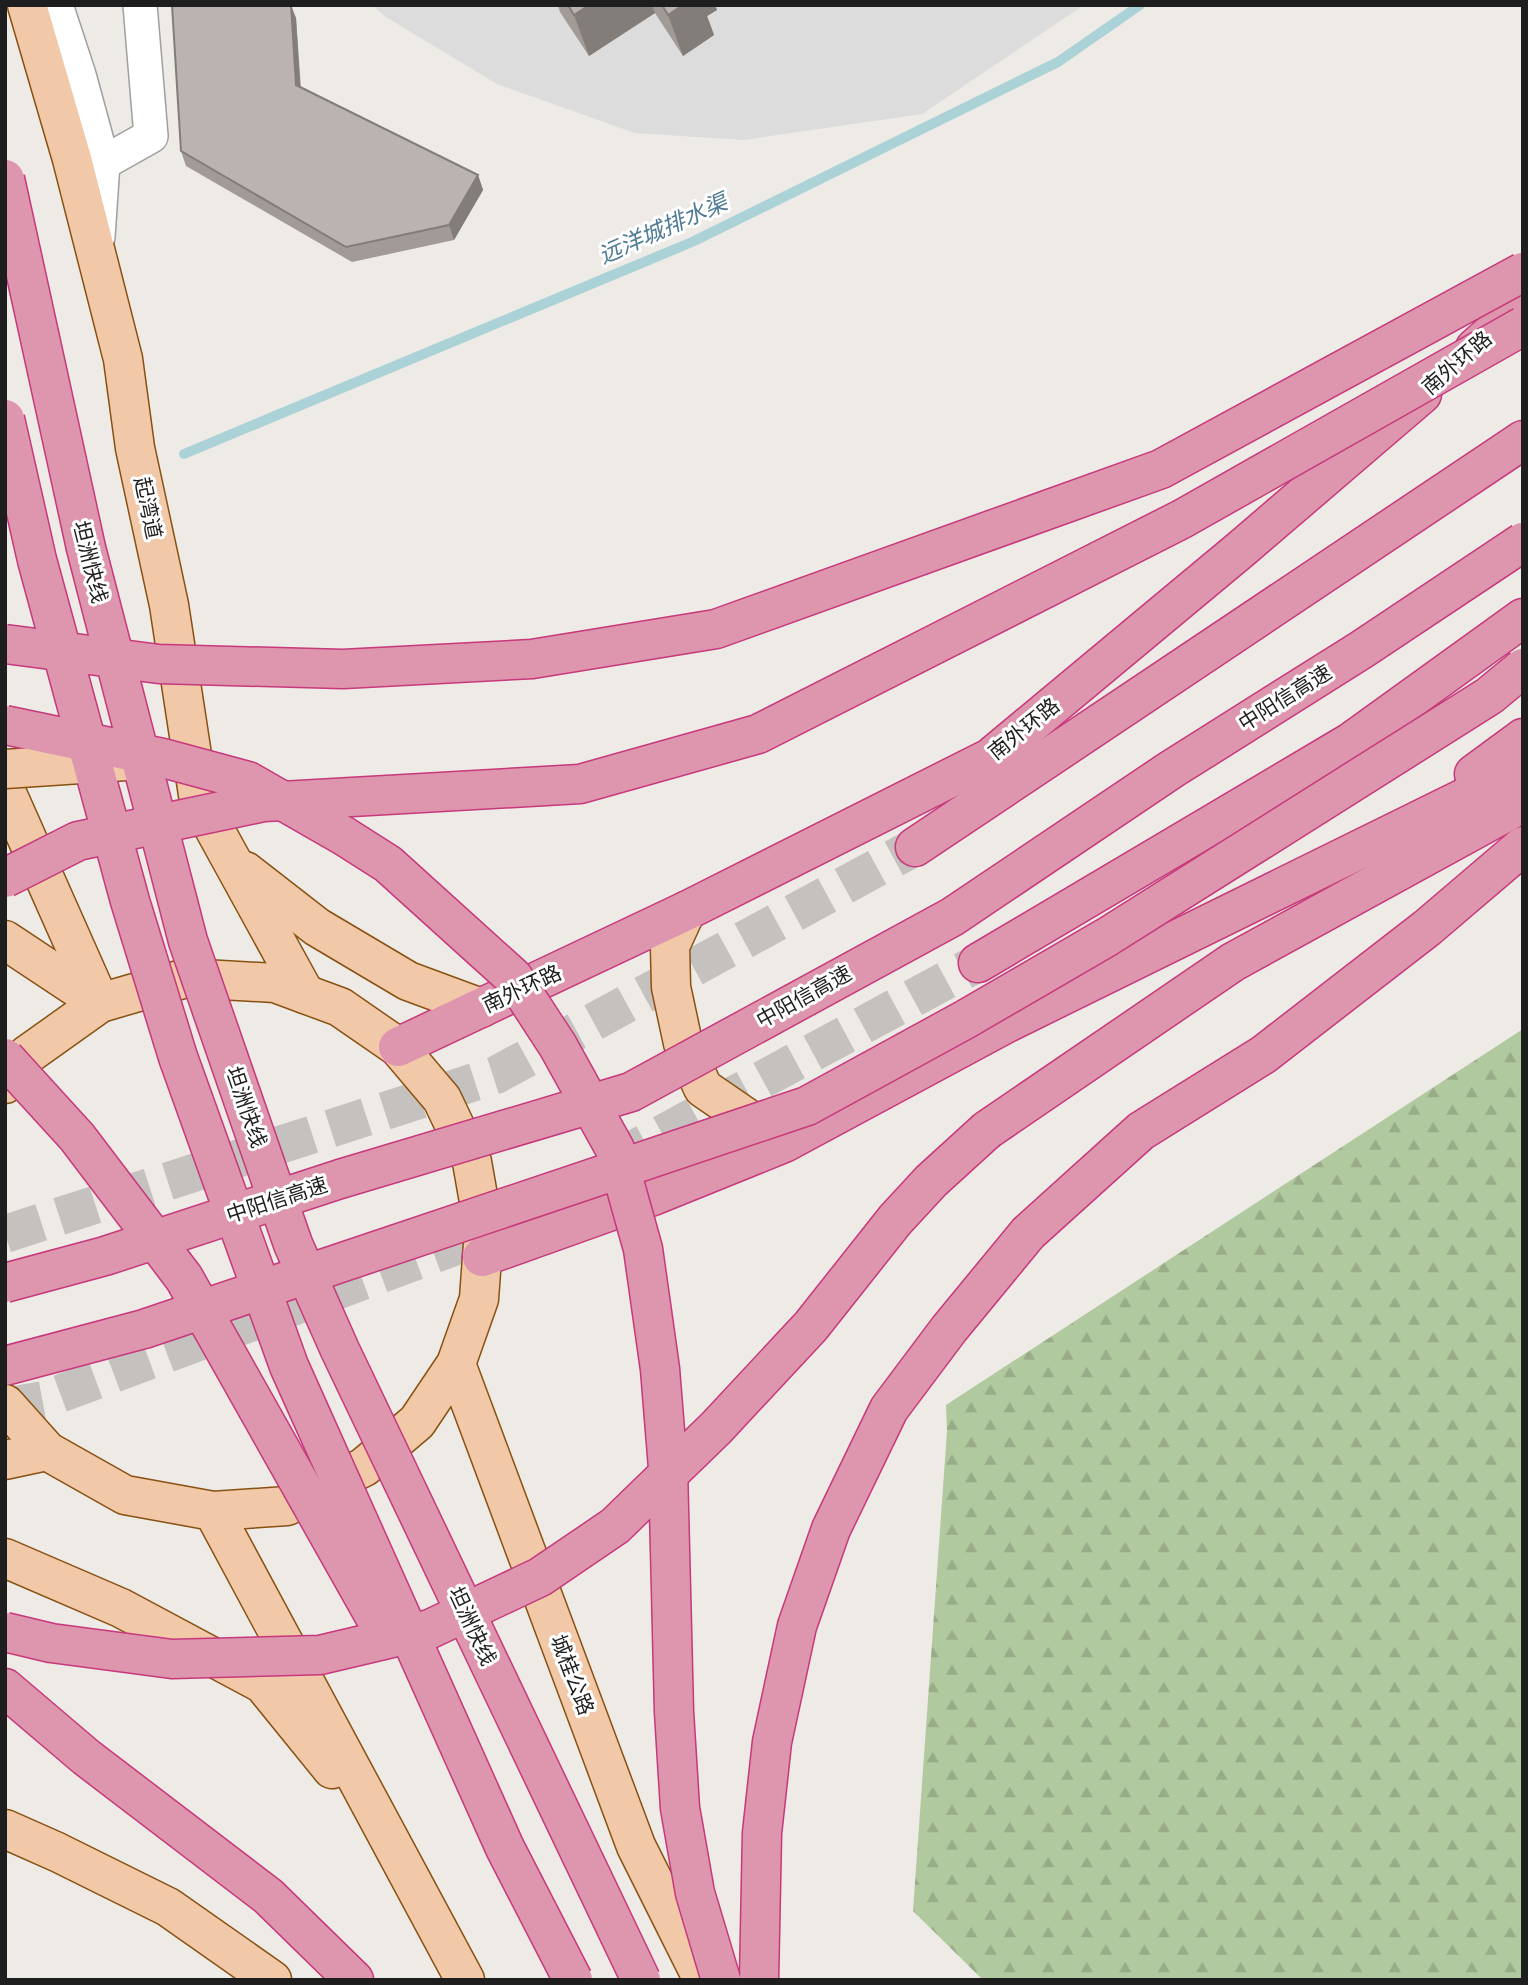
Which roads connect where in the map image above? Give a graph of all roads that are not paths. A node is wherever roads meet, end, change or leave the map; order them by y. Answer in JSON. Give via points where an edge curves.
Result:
{"nodes":[{"id":1,"x":27,"y":5,"type":"edge"},
{"id":2,"x":56,"y":5,"type":"edge"},
{"id":3,"x":140,"y":5,"type":"edge"},
{"id":4,"x":103,"y":163,"type":"junction"},
{"id":5,"x":5,"y":179,"type":"edge"},
{"id":6,"x":97,"y":254,"type":"junction"},
{"id":7,"x":1523,"y":272,"type":"edge"},
{"id":8,"x":1523,"y":295,"type":"edge"},
{"id":9,"x":1523,"y":326,"type":"edge"},
{"id":10,"x":5,"y":419,"type":"edge"},
{"id":11,"x":1523,"y":440,"type":"edge"},
{"id":12,"x":1523,"y":542,"type":"edge"},
{"id":13,"x":1523,"y":618,"type":"edge"},
{"id":14,"x":5,"y":644,"type":"edge"},
{"id":15,"x":1523,"y":668,"type":"edge"},
{"id":16,"x":5,"y":726,"type":"edge"},
{"id":17,"x":1523,"y":738,"type":"edge"},
{"id":18,"x":163,"y":758,"type":"junction"},
{"id":19,"x":5,"y":769,"type":"edge"},
{"id":20,"x":1523,"y":769,"type":"edge"},
{"id":21,"x":5,"y":789,"type":"edge"},
{"id":22,"x":1523,"y":801,"type":"edge"},
{"id":23,"x":1397,"y":832,"type":"junction"},
{"id":24,"x":1523,"y":846,"type":"edge"},
{"id":25,"x":915,"y":847,"type":"tunnel mouth"},
{"id":26,"x":232,"y":861,"type":"junction"},
{"id":27,"x":5,"y":878,"type":"edge"},
{"id":28,"x":686,"y":911,"type":"junction"},
{"id":29,"x":5,"y":940,"type":"edge"},
{"id":30,"x":978,"y":963,"type":"tunnel mouth"},
{"id":31,"x":305,"y":994,"type":"junction"},
{"id":32,"x":100,"y":1003,"type":"junction"},
{"id":33,"x":481,"y":1008,"type":"junction"},
{"id":34,"x":398,"y":1047,"type":"junction"},
{"id":35,"x":5,"y":1058,"type":"edge"},
{"id":36,"x":5,"y":1084,"type":"edge"},
{"id":37,"x":784,"y":1143,"type":"junction"},
{"id":38,"x":482,"y":1257,"type":"junction"},
{"id":39,"x":5,"y":1283,"type":"edge"},
{"id":40,"x":456,"y":1364,"type":"junction"},
{"id":41,"x":5,"y":1366,"type":"edge"},
{"id":42,"x":5,"y":1405,"type":"edge"},
{"id":43,"x":47,"y":1451,"type":"junction"},
{"id":44,"x":5,"y":1460,"type":"edge"},
{"id":45,"x":213,"y":1511,"type":"junction"},
{"id":46,"x":5,"y":1558,"type":"edge"},
{"id":47,"x":5,"y":1632,"type":"edge"},
{"id":48,"x":5,"y":1688,"type":"edge"},
{"id":49,"x":5,"y":1829,"type":"edge"},
{"id":50,"x":391,"y":1842,"type":"junction"},
{"id":51,"x":505,"y":1848,"type":"junction"},
{"id":52,"x":272,"y":1980,"type":"edge"},
{"id":53,"x":354,"y":1980,"type":"edge"},
{"id":54,"x":465,"y":1980,"type":"edge"},
{"id":55,"x":573,"y":1980,"type":"edge"},
{"id":56,"x":641,"y":1980,"type":"edge"},
{"id":57,"x":703,"y":1980,"type":"edge"},
{"id":58,"x":721,"y":1980,"type":"edge"},
{"id":59,"x":759,"y":1980,"type":"edge"}],
"edges":[{"from":1,"to":6,"type":"main road","name":"起湾道"},
{"from":2,"to":4,"type":"street"},
{"from":3,"to":4,"type":"street","via":[[151,136]]},
{"from":4,"to":6,"type":"street"},
{"from":5,"to":56,"type":"highway","name":"坦洲快线","bridge":true,"via":[[86,548],[188,941],[293,1244]]},
{"from":6,"to":26,"type":"main road","name":"起湾道","via":[[169,605],[199,801]]},
{"from":7,"to":14,"type":"highway","bridge":true,"via":[[1161,469],[716,629],[532,659],[343,669],[159,664]]},
{"from":8,"to":28,"type":"highway","name":"南外环路","via":[[1501,325],[990,758]]},
{"from":9,"to":27,"type":"highway","bridge":true,"via":[[1182,519],[758,734],[580,784],[264,802],[78,841]]},
{"from":10,"to":51,"type":"highway","bridge":true,"via":[[44,586],[178,1057],[289,1366]]},
{"from":11,"to":25,"type":"highway","name":"南外环路"},
{"from":12,"to":39,"type":"highway","name":"中阳信高速","bridge":true,"via":[[952,917],[631,1092]]},
{"from":13,"to":30,"type":"highway","via":[[1351,742]]},
{"from":15,"to":41,"type":"highway","bridge":true,"via":[[1489,696],[1107,937],[807,1106],[144,1329]]},
{"from":16,"to":18,"type":"highway","bridge":true},
{"from":17,"to":23,"type":"highway"},
{"from":18,"to":19,"type":"main road","bridge":true},
{"from":18,"to":58,"type":"highway","bridge":true,"via":[[248,781],[388,864],[513,977],[558,1046],[615,1149],[643,1249],[660,1368],[680,1808],[695,1893]]},
{"from":20,"to":23,"type":"highway"},
{"from":21,"to":32,"type":"main road"},
{"from":22,"to":47,"type":"highway","bridge":true,"via":[[1233,962],[987,1130],[895,1220],[811,1326],[716,1428],[615,1526],[540,1577],[430,1629],[320,1655],[172,1659],[51,1643]]},
{"from":23,"to":37,"type":"highway","via":[[1007,1023]]},
{"from":24,"to":59,"type":"highway","via":[[1427,928],[1263,1055],[1141,1130],[1028,1233],[889,1409],[831,1529],[797,1626],[772,1742],[762,1833]]},
{"from":26,"to":31,"type":"main road","name":"起湾道"},
{"from":26,"to":33,"type":"main road","via":[[328,934],[408,981]]},
{"from":28,"to":33,"type":"highway","name":"南外环路"},
{"from":28,"to":37,"type":"main road","via":[[670,946],[671,987],[682,1043],[704,1088]]},
{"from":29,"to":32,"type":"main road"},
{"from":31,"to":32,"type":"main road","via":[[275,983],[186,978]]},
{"from":31,"to":34,"type":"main road","via":[[340,1007]]},
{"from":32,"to":36,"type":"main road","via":[[27,1055]]},
{"from":33,"to":34,"type":"highway","name":"南外环路"},
{"from":34,"to":38,"type":"main road","via":[[442,1100],[472,1162],[484,1230]]},
{"from":35,"to":51,"type":"highway","bridge":true,"via":[[77,1137],[184,1278]]},
{"from":37,"to":38,"type":"highway"},
{"from":38,"to":40,"type":"main road","via":[[479,1299]]},
{"from":40,"to":45,"type":"main road","via":[[417,1422],[364,1467],[287,1506]]},
{"from":40,"to":57,"type":"main road","name":"城桂公路","via":[[636,1846]]},
{"from":42,"to":43,"type":"main road"},
{"from":43,"to":44,"type":"main road"},
{"from":43,"to":45,"type":"main road","via":[[125,1495]]},
{"from":45,"to":50,"type":"main road"},
{"from":46,"to":50,"type":"main road","via":[[121,1608],[263,1684]]},
{"from":48,"to":53,"type":"highway","via":[[86,1757],[268,1896]]},
{"from":49,"to":52,"type":"main road","via":[[168,1907]]},
{"from":50,"to":54,"type":"main road"},
{"from":51,"to":55,"type":"highway","bridge":true}]}
